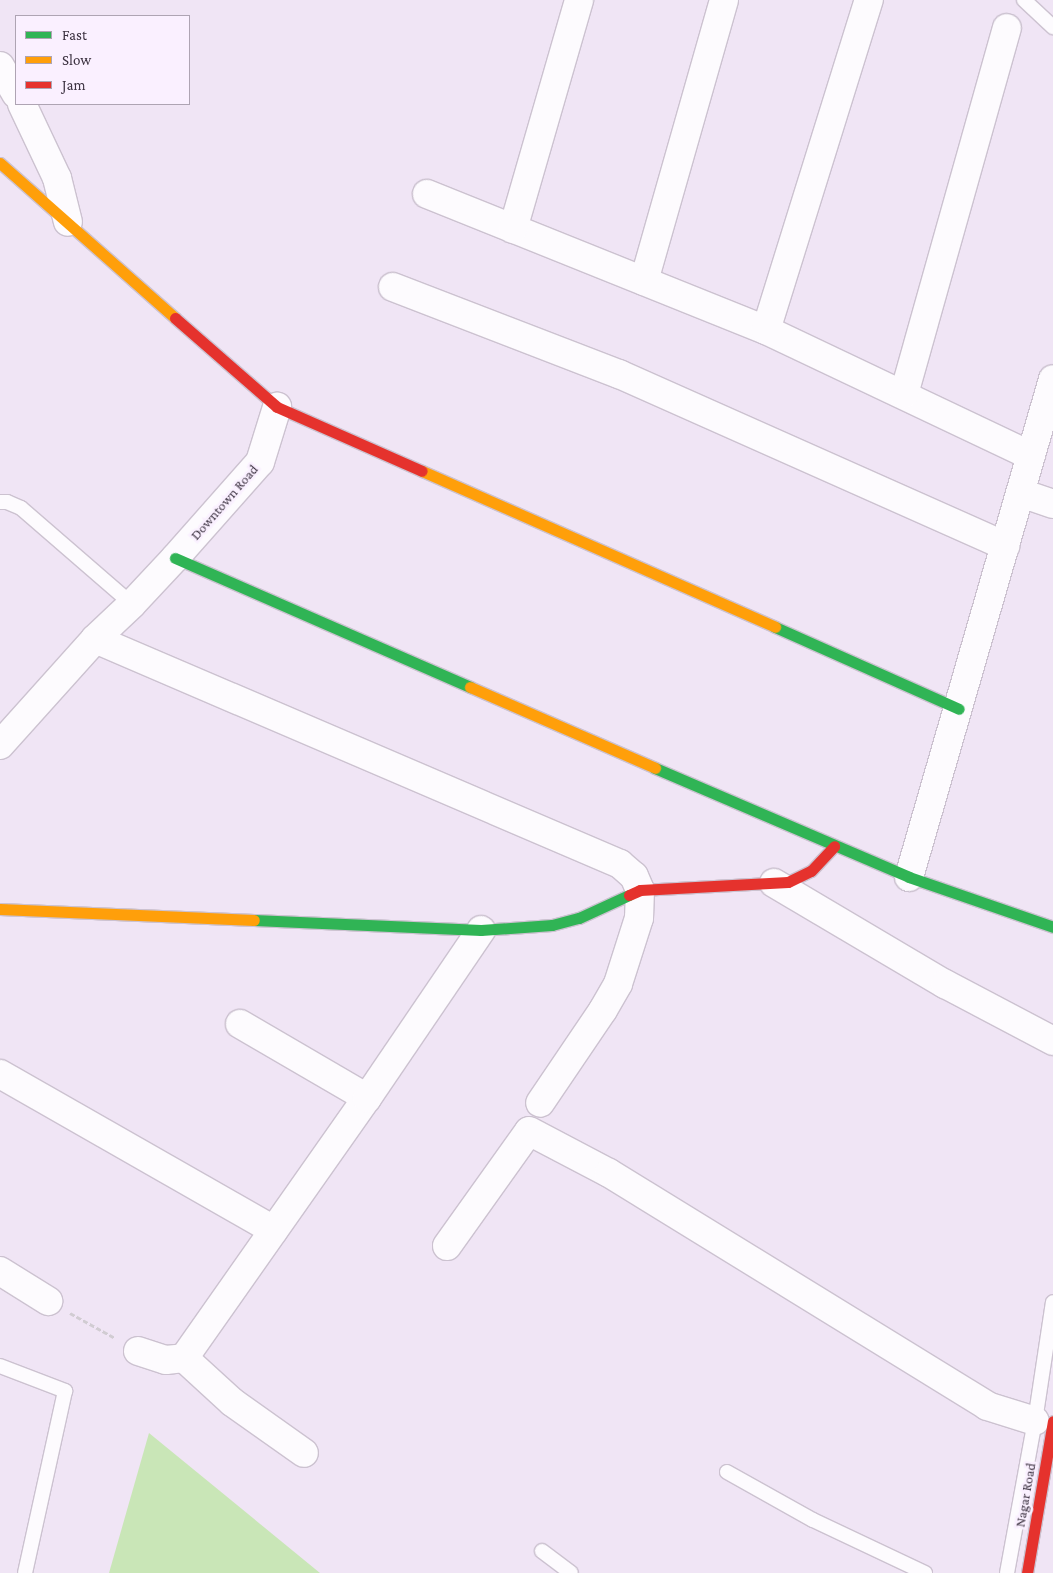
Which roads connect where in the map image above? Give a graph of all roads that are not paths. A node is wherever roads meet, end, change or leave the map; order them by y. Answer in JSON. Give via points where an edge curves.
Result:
{"nodes":[{"id":1,"x":579,"y":0,"type":"edge"},
{"id":2,"x":724,"y":0,"type":"edge"},
{"id":3,"x":869,"y":0,"type":"edge"},
{"id":4,"x":1024,"y":0,"type":"edge"},
{"id":5,"x":1053,"y":27,"type":"edge"},
{"id":6,"x":1007,"y":28,"type":"dead end"},
{"id":7,"x":0,"y":66,"type":"edge"},
{"id":8,"x":15,"y":92,"type":"edge"},
{"id":9,"x":22,"y":105,"type":"edge"},
{"id":10,"x":0,"y":162,"type":"edge"},
{"id":11,"x":427,"y":194,"type":"dead end"},
{"id":12,"x":68,"y":222,"type":"junction"},
{"id":13,"x":513,"y":229,"type":"junction"},
{"id":14,"x":644,"y":281,"type":"junction"},
{"id":15,"x":393,"y":287,"type":"dead end"},
{"id":16,"x":766,"y":330,"type":"junction"},
{"id":17,"x":1053,"y":379,"type":"edge"},
{"id":18,"x":904,"y":394,"type":"junction"},
{"id":19,"x":277,"y":407,"type":"junction"},
{"id":20,"x":1031,"y":456,"type":"junction"},
{"id":21,"x":1021,"y":493,"type":"junction"},
{"id":22,"x":0,"y":502,"type":"edge"},
{"id":23,"x":1053,"y":504,"type":"edge"},
{"id":24,"x":1005,"y":546,"type":"junction"},
{"id":25,"x":175,"y":558,"type":"junction"},
{"id":26,"x":132,"y":604,"type":"junction"},
{"id":27,"x":95,"y":639,"type":"junction"},
{"id":28,"x":959,"y":709,"type":"junction"},
{"id":29,"x":0,"y":745,"type":"edge"},
{"id":30,"x":834,"y":846,"type":"junction"},
{"id":31,"x":908,"y":876,"type":"junction"},
{"id":32,"x":774,"y":883,"type":"junction"},
{"id":33,"x":640,"y":890,"type":"junction"},
{"id":34,"x":0,"y":909,"type":"edge"},
{"id":35,"x":1053,"y":927,"type":"edge"},
{"id":36,"x":481,"y":930,"type":"junction"},
{"id":37,"x":240,"y":1024,"type":"dead end"},
{"id":38,"x":1053,"y":1041,"type":"edge"},
{"id":39,"x":0,"y":1074,"type":"edge"},
{"id":40,"x":367,"y":1098,"type":"junction"},
{"id":41,"x":540,"y":1103,"type":"dead end"},
{"id":42,"x":274,"y":1230,"type":"junction"},
{"id":43,"x":447,"y":1246,"type":"dead end"},
{"id":44,"x":0,"y":1272,"type":"edge"},
{"id":45,"x":48,"y":1301,"type":"road end"},
{"id":46,"x":1053,"y":1302,"type":"edge"},
{"id":47,"x":138,"y":1351,"type":"road end"},
{"id":48,"x":184,"y":1358,"type":"junction"},
{"id":49,"x":0,"y":1366,"type":"edge"},
{"id":50,"x":1044,"y":1421,"type":"edge"},
{"id":51,"x":304,"y":1453,"type":"dead end"},
{"id":52,"x":727,"y":1472,"type":"dead end"},
{"id":53,"x":542,"y":1551,"type":"dead end"},
{"id":54,"x":25,"y":1573,"type":"edge"},
{"id":55,"x":571,"y":1573,"type":"edge"},
{"id":56,"x":925,"y":1573,"type":"edge"},
{"id":57,"x":1007,"y":1573,"type":"edge"},
{"id":58,"x":1027,"y":1573,"type":"edge"}],
"edges":[{"from":1,"to":13,"type":"street"},
{"from":2,"to":14,"type":"street"},
{"from":3,"to":16,"type":"street"},
{"from":4,"to":5,"type":"lane"},
{"from":6,"to":18,"type":"street"},
{"from":7,"to":8,"type":"street"},
{"from":9,"to":12,"type":"street","via":[[57,178]]},
{"from":10,"to":12,"type":"main road"},
{"from":11,"to":13,"type":"street"},
{"from":12,"to":19,"type":"main road"},
{"from":13,"to":14,"type":"street"},
{"from":14,"to":16,"type":"street"},
{"from":15,"to":24,"type":"street","via":[[619,374]]},
{"from":16,"to":18,"type":"street"},
{"from":17,"to":20,"type":"street"},
{"from":18,"to":20,"type":"street"},
{"from":19,"to":25,"type":"street","name":"Downtown Road","via":[[260,462]]},
{"from":19,"to":28,"type":"main road"},
{"from":20,"to":21,"type":"street"},
{"from":21,"to":23,"type":"street"},
{"from":21,"to":24,"type":"street"},
{"from":22,"to":26,"type":"lane","via":[[21,508]]},
{"from":24,"to":28,"type":"street"},
{"from":25,"to":26,"type":"street","name":"Downtown Road"},
{"from":25,"to":30,"type":"main road"},
{"from":26,"to":27,"type":"street","name":"Downtown Road"},
{"from":27,"to":29,"type":"street","name":"Downtown Road"},
{"from":27,"to":33,"type":"street","via":[[620,864],[634,876]]},
{"from":28,"to":31,"type":"street"},
{"from":30,"to":31,"type":"main road"},
{"from":30,"to":32,"type":"main road","via":[[811,871],[788,882]]},
{"from":31,"to":35,"type":"main road"},
{"from":32,"to":33,"type":"main road"},
{"from":32,"to":38,"type":"street","via":[[945,984]]},
{"from":33,"to":36,"type":"main road","via":[[579,918],[552,925]]},
{"from":33,"to":41,"type":"street","via":[[639,918],[618,984]]},
{"from":34,"to":36,"type":"main road"},
{"from":36,"to":40,"type":"street"},
{"from":37,"to":40,"type":"street"},
{"from":39,"to":42,"type":"street"},
{"from":40,"to":42,"type":"street"},
{"from":42,"to":48,"type":"street"},
{"from":43,"to":50,"type":"street","via":[[529,1131],[609,1173],[987,1406]]},
{"from":44,"to":45,"type":"street"},
{"from":46,"to":50,"type":"lane"},
{"from":47,"to":48,"type":"street","via":[[166,1360]]},
{"from":48,"to":51,"type":"street","via":[[232,1402]]},
{"from":49,"to":54,"type":"lane","via":[[65,1391]]},
{"from":50,"to":57,"type":"lane"},
{"from":50,"to":58,"type":"main road","name":"Nagar Road"},
{"from":52,"to":56,"type":"lane","via":[[813,1520]]},
{"from":53,"to":55,"type":"lane"}]}
